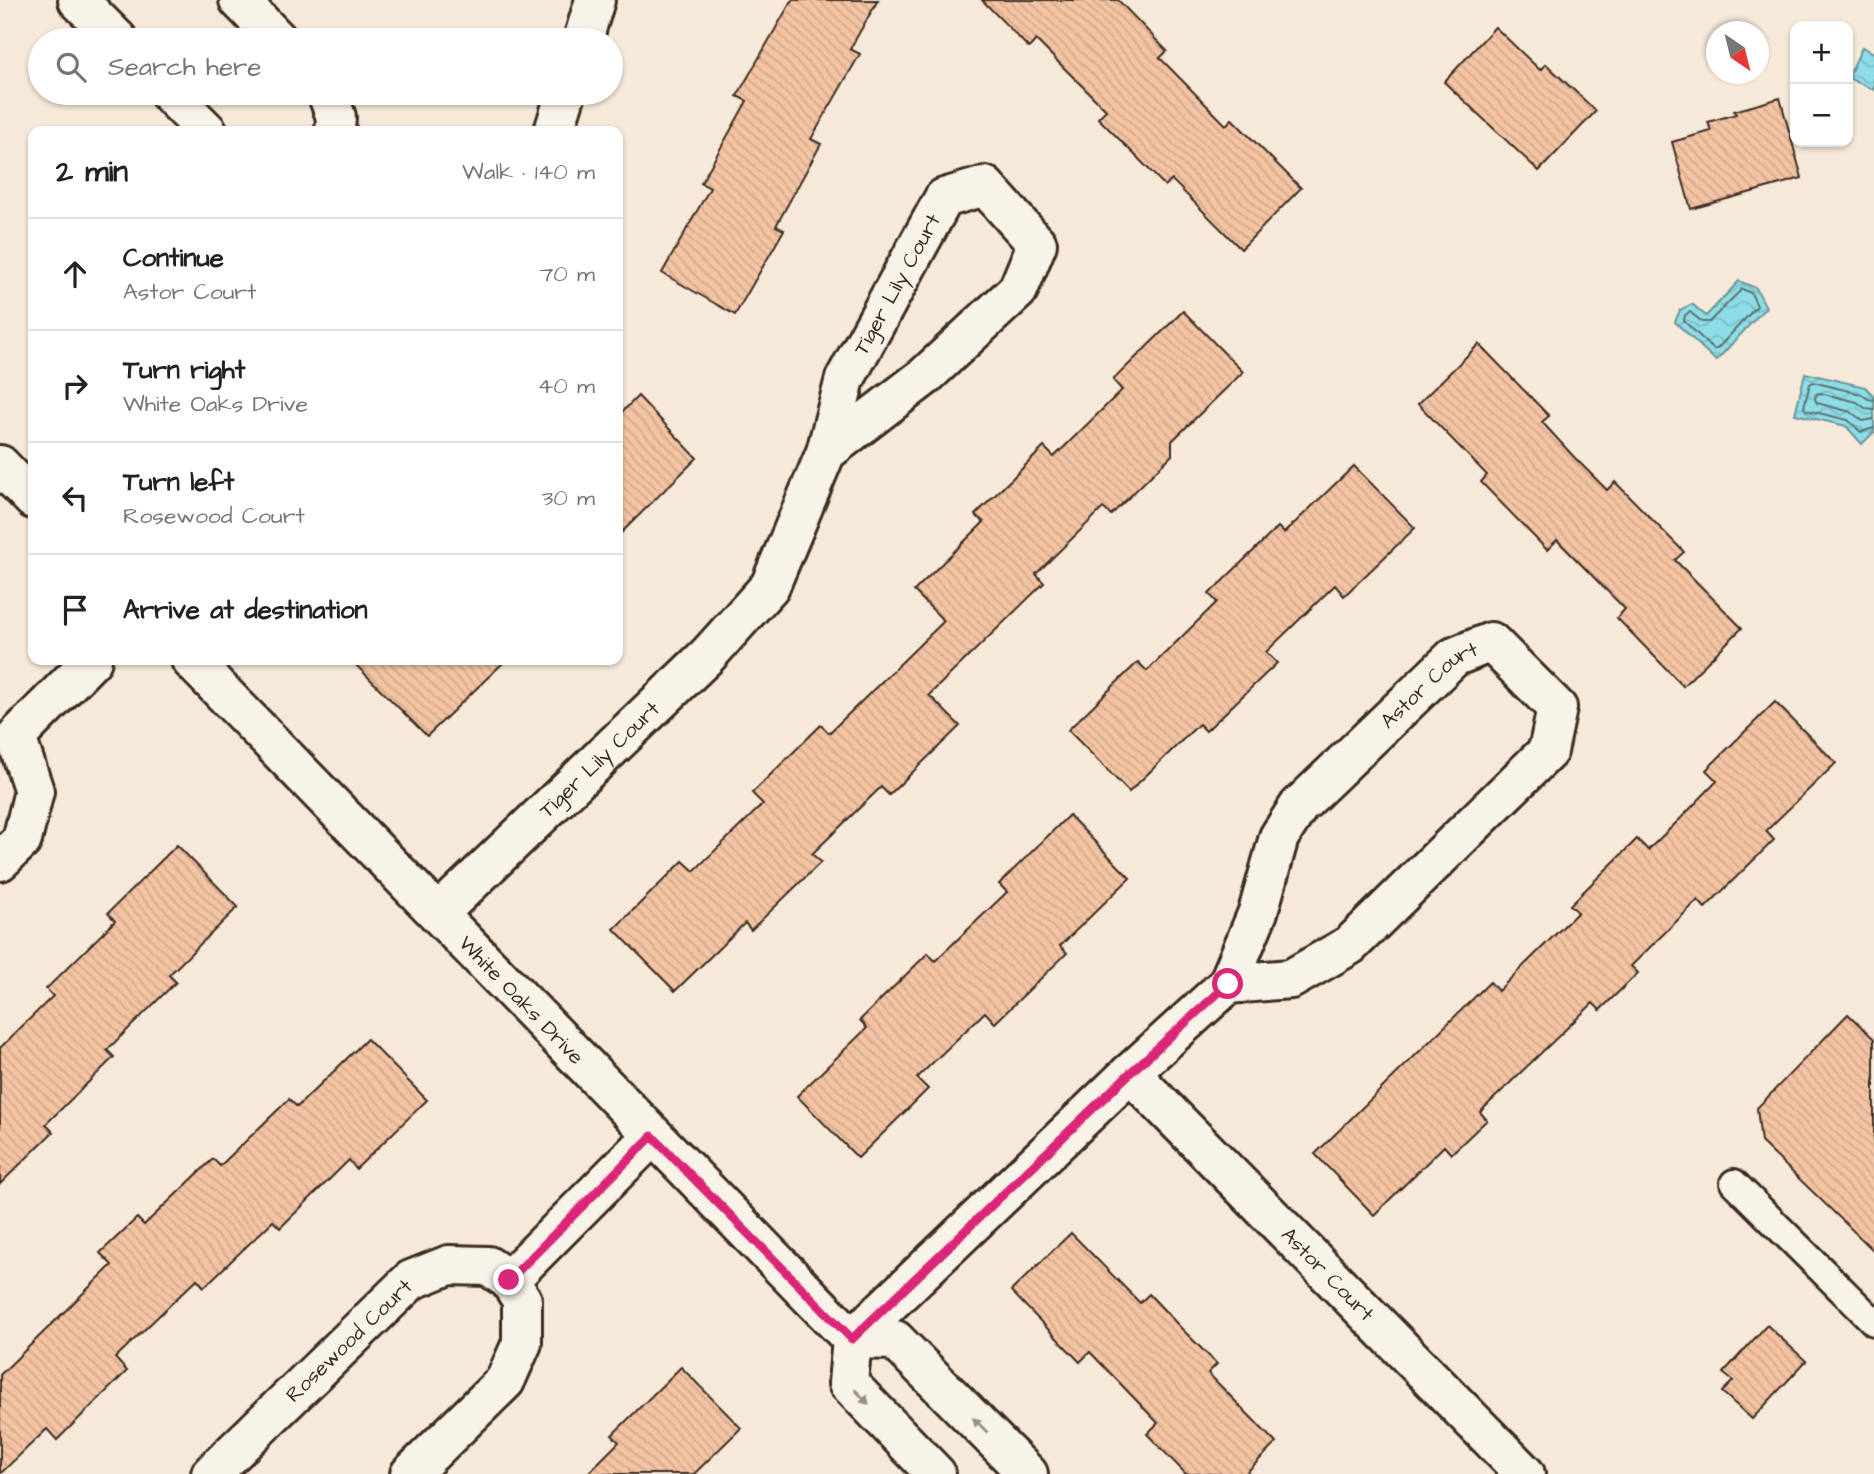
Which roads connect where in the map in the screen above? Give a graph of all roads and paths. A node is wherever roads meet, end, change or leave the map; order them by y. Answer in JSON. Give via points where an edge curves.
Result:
{"nodes":[{"id":1,"x":78,"y":0,"type":"edge"},
{"id":2,"x":239,"y":0,"type":"edge"},
{"id":3,"x":595,"y":0,"type":"edge"},
{"id":4,"x":106,"y":28,"type":"edge"},
{"id":5,"x":266,"y":28,"type":"edge"},
{"id":6,"x":587,"y":28,"type":"edge"},
{"id":7,"x":181,"y":105,"type":"edge"},
{"id":8,"x":332,"y":105,"type":"edge"},
{"id":9,"x":562,"y":105,"type":"edge"},
{"id":10,"x":202,"y":126,"type":"edge"},
{"id":11,"x":335,"y":126,"type":"edge"},
{"id":12,"x":556,"y":126,"type":"edge"},
{"id":13,"x":826,"y":452,"type":"junction"},
{"id":14,"x":0,"y":465,"type":"edge"},
{"id":15,"x":28,"y":494,"type":"edge"},
{"id":16,"x":86,"y":665,"type":"edge"},
{"id":17,"x":196,"y":665,"type":"edge"},
{"id":18,"x":8,"y":736,"type":"edge"},
{"id":19,"x":0,"y":861,"type":"edge"},
{"id":20,"x":439,"y":913,"type":"junction"},
{"id":21,"x":1228,"y":984,"type":"junction"},
{"id":22,"x":1130,"y":1073,"type":"junction"},
{"id":23,"x":652,"y":1136,"type":"junction"},
{"id":24,"x":1734,"y":1183,"type":"dead end"},
{"id":25,"x":509,"y":1280,"type":"junction"},
{"id":26,"x":1874,"y":1322,"type":"edge"},
{"id":27,"x":852,"y":1339,"type":"junction"},
{"id":28,"x":211,"y":1474,"type":"edge"},
{"id":29,"x":410,"y":1474,"type":"edge"},
{"id":30,"x":936,"y":1474,"type":"edge"},
{"id":31,"x":1028,"y":1474,"type":"edge"},
{"id":32,"x":1525,"y":1474,"type":"edge"}],
"edges":[{"from":1,"to":4,"type":"street"},
{"from":2,"to":5,"type":"street"},
{"from":3,"to":6,"type":"street"},
{"from":7,"to":10,"type":"street"},
{"from":8,"to":11,"type":"street"},
{"from":9,"to":12,"type":"street"},
{"from":13,"to":13,"type":"street","name":"Tiger Lily Court","via":[[845,379],[944,198],[985,186],[1037,244],[1018,290],[924,377]]},
{"from":13,"to":20,"type":"street","name":"Tiger Lily Court","via":[[770,586],[708,655]]},
{"from":14,"to":15,"type":"street"},
{"from":16,"to":18,"type":"street"},
{"from":17,"to":20,"type":"street","name":"White Oaks Drive"},
{"from":18,"to":19,"type":"street","via":[[34,791],[22,840]]},
{"from":20,"to":23,"type":"street","name":"White Oaks Drive"},
{"from":21,"to":21,"type":"street","name":"Astor Court","via":[[1291,979],[1350,944],[1548,751],[1557,708],[1491,642],[1454,657],[1299,806],[1279,837],[1258,912]]},
{"from":21,"to":22,"type":"street","name":"Astor Court"},
{"from":22,"to":27,"type":"street","name":"Astor Court"},
{"from":22,"to":32,"type":"street","name":"Astor Court"},
{"from":23,"to":25,"type":"street"},
{"from":23,"to":27,"type":"street","name":"White Oaks Drive"},
{"from":24,"to":26,"type":"lane"},
{"from":25,"to":28,"type":"street","name":"Rosewood Court","via":[[488,1266],[449,1265],[411,1280]]},
{"from":25,"to":29,"type":"street","via":[[523,1300],[522,1343],[505,1381]]},
{"from":27,"to":30,"type":"street","one_way":true,"via":[[848,1383]]},
{"from":31,"to":27,"type":"street","one_way":true,"via":[[895,1340]]}]}
